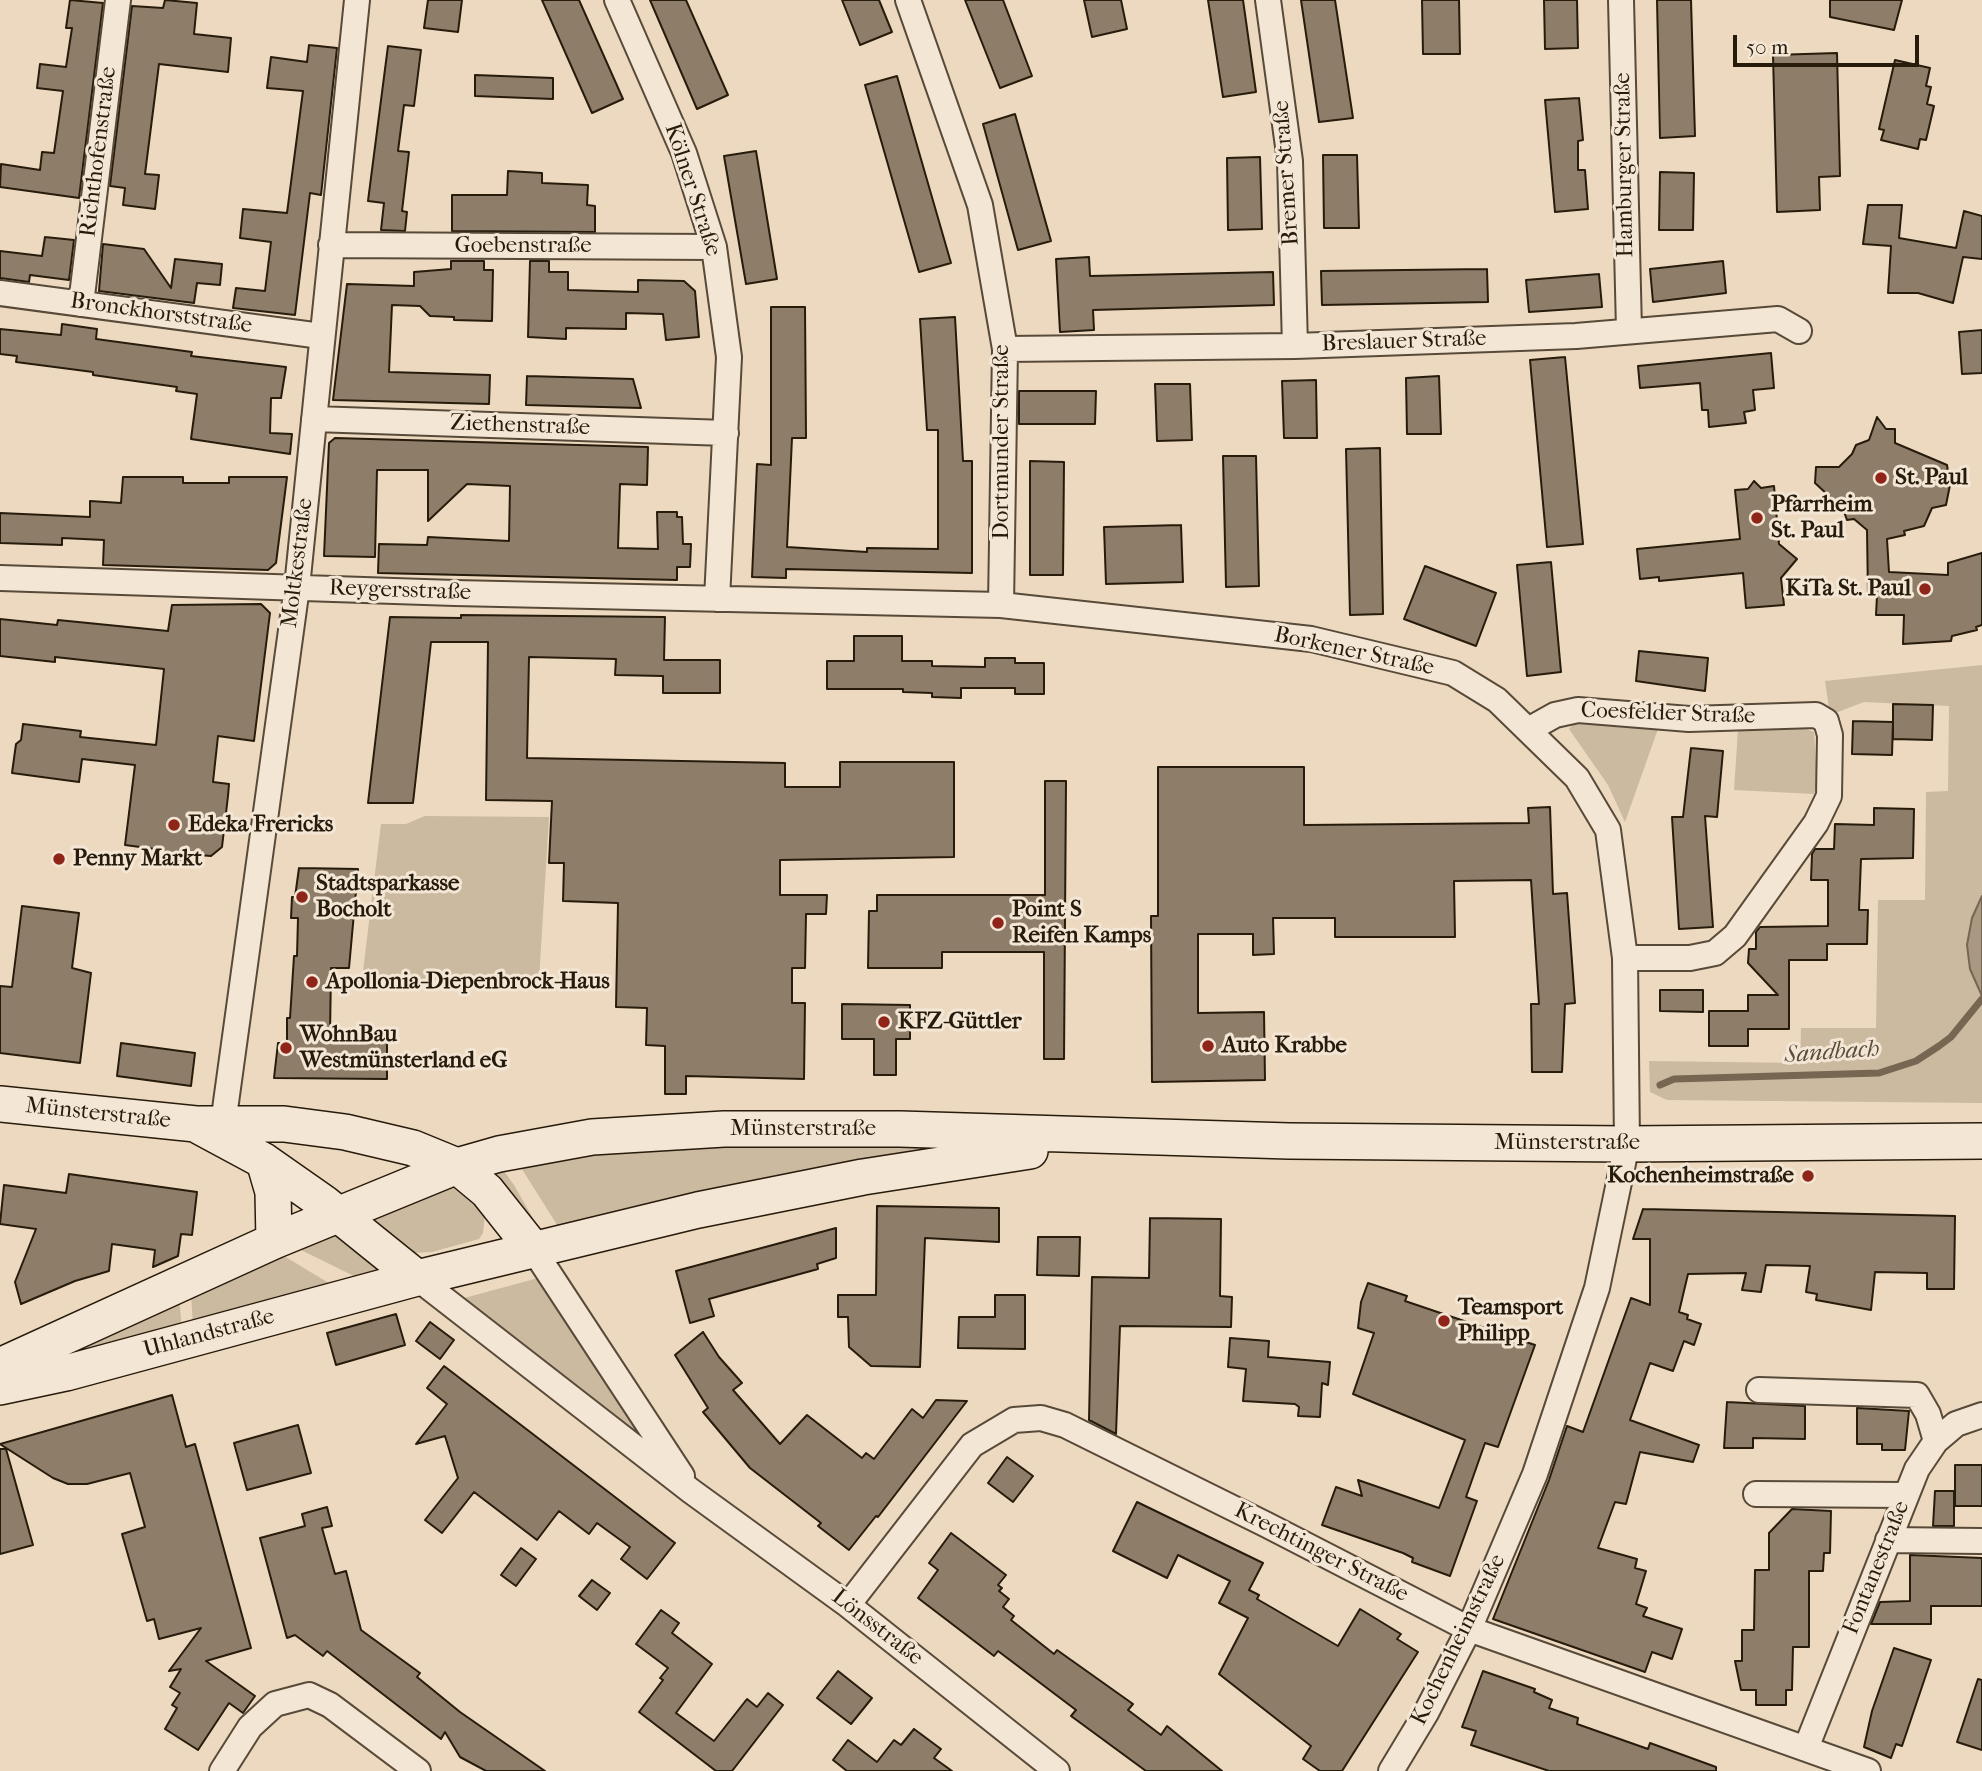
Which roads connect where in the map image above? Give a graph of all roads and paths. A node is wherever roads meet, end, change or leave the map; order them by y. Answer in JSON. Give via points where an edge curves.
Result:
{"nodes":[{"id":1,"x":118,"y":0,"type":"edge"},
{"id":2,"x":357,"y":0,"type":"edge"},
{"id":3,"x":617,"y":0,"type":"edge"},
{"id":4,"x":908,"y":0,"type":"edge"},
{"id":5,"x":1268,"y":0,"type":"edge"},
{"id":6,"x":1621,"y":0,"type":"edge"},
{"id":7,"x":331,"y":245,"type":"junction"},
{"id":8,"x":714,"y":247,"type":"junction"},
{"id":9,"x":0,"y":293,"type":"edge"},
{"id":10,"x":81,"y":304,"type":"junction"},
{"id":11,"x":1629,"y":330,"type":"junction"},
{"id":12,"x":1799,"y":331,"type":"dead end"},
{"id":13,"x":321,"y":336,"type":"junction"},
{"id":14,"x":1295,"y":346,"type":"junction"},
{"id":15,"x":1005,"y":349,"type":"junction"},
{"id":16,"x":314,"y":419,"type":"junction"},
{"id":17,"x":726,"y":433,"type":"junction"},
{"id":18,"x":0,"y":578,"type":"edge"},
{"id":19,"x":297,"y":587,"type":"junction"},
{"id":20,"x":717,"y":599,"type":"junction"},
{"id":21,"x":1001,"y":605,"type":"junction"},
{"id":22,"x":1530,"y":730,"type":"junction"},
{"id":23,"x":1625,"y":958,"type":"junction"},
{"id":24,"x":0,"y":1104,"type":"edge"},
{"id":25,"x":209,"y":1124,"type":"junction"},
{"id":26,"x":1152,"y":1138,"type":"junction"},
{"id":27,"x":1982,"y":1141,"type":"edge"},
{"id":28,"x":1627,"y":1144,"type":"junction"},
{"id":29,"x":264,"y":1161,"type":"junction"},
{"id":30,"x":457,"y":1166,"type":"junction"},
{"id":31,"x":339,"y":1214,"type":"junction"},
{"id":32,"x":274,"y":1241,"type":"junction"},
{"id":33,"x":533,"y":1249,"type":"junction"},
{"id":34,"x":417,"y":1278,"type":"junction"},
{"id":35,"x":0,"y":1366,"type":"edge"},
{"id":36,"x":0,"y":1387,"type":"edge"},
{"id":37,"x":1759,"y":1390,"type":"dead end"},
{"id":38,"x":1982,"y":1415,"type":"edge"},
{"id":39,"x":1936,"y":1441,"type":"junction"},
{"id":40,"x":691,"y":1491,"type":"junction"},
{"id":41,"x":1756,"y":1494,"type":"dead end"},
{"id":42,"x":1906,"y":1495,"type":"junction"},
{"id":43,"x":1888,"y":1540,"type":"junction"},
{"id":44,"x":1982,"y":1541,"type":"edge"},
{"id":45,"x":848,"y":1605,"type":"junction"},
{"id":46,"x":1469,"y":1629,"type":"junction"},
{"id":47,"x":1806,"y":1748,"type":"junction"},
{"id":48,"x":222,"y":1771,"type":"edge"},
{"id":49,"x":418,"y":1771,"type":"edge"},
{"id":50,"x":1057,"y":1771,"type":"edge"},
{"id":51,"x":1391,"y":1771,"type":"edge"},
{"id":52,"x":1868,"y":1771,"type":"edge"}],
"edges":[{"from":1,"to":10,"type":"street","name":"Richthofenstraße"},
{"from":2,"to":7,"type":"street","name":"Moltkestraße"},
{"from":3,"to":8,"type":"street","name":"Kölner Straße","via":[[684,153]]},
{"from":4,"to":15,"type":"street","name":"Dortmunder Straße","via":[[980,205]]},
{"from":5,"to":14,"type":"street","name":"Bremer Straße","via":[[1290,161]]},
{"from":6,"to":11,"type":"street","name":"Hamburger Straße"},
{"from":7,"to":8,"type":"street","name":"Goebenstraße"},
{"from":7,"to":13,"type":"street","name":"Moltkestraße"},
{"from":8,"to":17,"type":"street","name":"Kölner Straße","via":[[729,357]]},
{"from":9,"to":10,"type":"street","name":"Bronckhorststraße"},
{"from":10,"to":13,"type":"street","name":"Bronckhorststraße"},
{"from":11,"to":12,"type":"street","name":"Breslauer Straße","via":[[1778,319]]},
{"from":11,"to":14,"type":"street","name":"Breslauer Straße"},
{"from":13,"to":16,"type":"street","name":"Moltkestraße"},
{"from":14,"to":15,"type":"street","name":"Breslauer Straße"},
{"from":15,"to":21,"type":"street","name":"Dortmunder Straße"},
{"from":16,"to":17,"type":"street","name":"Ziethenstraße"},
{"from":16,"to":19,"type":"street","name":"Moltkestraße"},
{"from":17,"to":20,"type":"street","name":"Kölner Straße"},
{"from":18,"to":19,"type":"street","name":"Reygersstraße"},
{"from":19,"to":20,"type":"street","name":"Reygersstraße"},
{"from":19,"to":25,"type":"street","name":"Moltkestraße"},
{"from":20,"to":21,"type":"street","name":"Borkener Straße"},
{"from":21,"to":22,"type":"street","name":"Borkener Straße","via":[[1283,636],[1389,656],[1453,673],[1497,700]]},
{"from":22,"to":23,"type":"street","name":"Borkener Straße","via":[[1577,778],[1608,830]]},
{"from":22,"to":23,"type":"street","name":"Coesfelder Straße","via":[[1555,715],[1578,710],[1689,719],[1816,715],[1826,721],[1829,796],[1816,823],[1735,936],[1715,953],[1690,958]]},
{"from":23,"to":28,"type":"street","name":"Borkener Straße"},
{"from":24,"to":25,"type":"main road","name":"Münsterstraße"},
{"from":25,"to":29,"type":"main road","name":"Münsterstraße"},
{"from":25,"to":30,"type":"main road","name":"Münsterstraße","via":[[284,1124],[345,1132],[413,1148]]},
{"from":26,"to":28,"type":"main road","name":"Münsterstraße"},
{"from":26,"to":30,"type":"main road","name":"Münsterstraße","via":[[900,1129],[724,1129],[592,1137]]},
{"from":26,"to":33,"type":"main road","name":"Münsterstraße","via":[[989,1156],[863,1177]]},
{"from":27,"to":28,"type":"main road","name":"Münsterstraße"},
{"from":28,"to":46,"type":"street","name":"Kochenheimstraße","via":[[1611,1234],[1582,1341],[1535,1474]]},
{"from":29,"to":31,"type":"main road","name":"Münsterstraße"},
{"from":29,"to":32,"type":"main road","via":[[273,1192]]},
{"from":30,"to":31,"type":"main road","name":"Münsterstraße"},
{"from":30,"to":33,"type":"main road","name":"Münsterstraße","via":[[487,1191]]},
{"from":31,"to":32,"type":"main road","name":"Münsterstraße"},
{"from":31,"to":34,"type":"main road","name":"Münsterstraße"},
{"from":32,"to":35,"type":"main road","name":"Uhlandstraße"},
{"from":33,"to":34,"type":"main road","name":"Münsterstraße"},
{"from":33,"to":40,"type":"street","name":"Lönsstraße"},
{"from":34,"to":36,"type":"main road","name":"Uhlandstraße"},
{"from":34,"to":40,"type":"street","name":"Lönsstraße"},
{"from":37,"to":39,"type":"street","via":[[1917,1395]]},
{"from":38,"to":39,"type":"street","name":"Fontanestraße","via":[[1956,1424]]},
{"from":39,"to":42,"type":"street","name":"Fontanestraße"},
{"from":40,"to":45,"type":"street","name":"Lönsstraße"},
{"from":41,"to":42,"type":"street"},
{"from":42,"to":43,"type":"street","name":"Fontanestraße"},
{"from":43,"to":44,"type":"street"},
{"from":43,"to":47,"type":"street","name":"Fontanestraße"},
{"from":45,"to":46,"type":"street","name":"Krechtinger Straße","via":[[972,1445],[1014,1420],[1041,1418],[1065,1425]]},
{"from":45,"to":50,"type":"street","name":"Lönsstraße"},
{"from":46,"to":47,"type":"street","name":"Krechtinger Straße"},
{"from":46,"to":51,"type":"street","name":"Kochenheimstraße"},
{"from":47,"to":52,"type":"street","name":"Krechtinger Straße"},
{"from":48,"to":49,"type":"street","via":[[250,1727],[275,1704],[309,1695],[330,1705]]}]}
